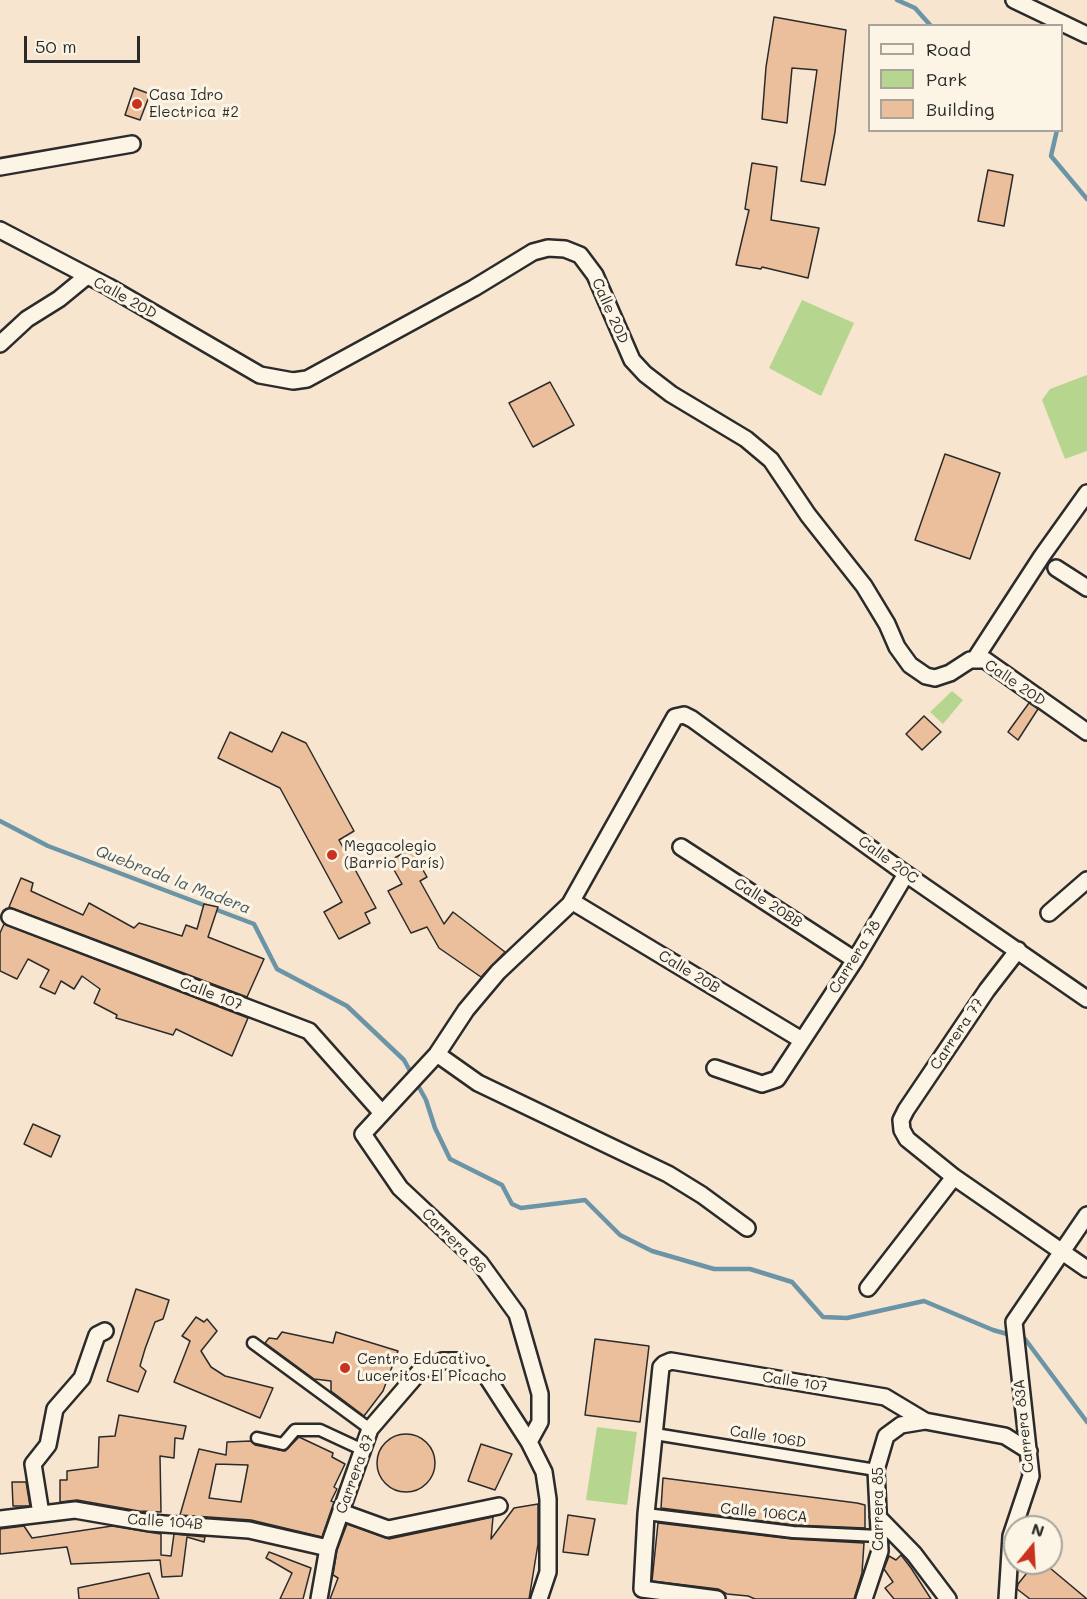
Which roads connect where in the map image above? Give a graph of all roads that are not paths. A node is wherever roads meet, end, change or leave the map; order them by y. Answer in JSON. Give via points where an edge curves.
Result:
{"nodes":[{"id":1,"x":1014,"y":0,"type":"edge"},
{"id":2,"x":1087,"y":35,"type":"edge"},
{"id":3,"x":132,"y":144,"type":"dead end"},
{"id":4,"x":0,"y":167,"type":"edge"},
{"id":5,"x":0,"y":230,"type":"edge"},
{"id":6,"x":87,"y":276,"type":"junction"},
{"id":7,"x":0,"y":344,"type":"edge"},
{"id":8,"x":1087,"y":493,"type":"edge"},
{"id":9,"x":1056,"y":568,"type":"dead end"},
{"id":10,"x":1087,"y":588,"type":"edge"},
{"id":11,"x":975,"y":659,"type":"junction"},
{"id":12,"x":1087,"y":732,"type":"edge"},
{"id":13,"x":681,"y":847,"type":"dead end"},
{"id":14,"x":906,"y":874,"type":"junction"},
{"id":15,"x":1087,"y":880,"type":"edge"},
{"id":16,"x":578,"y":905,"type":"dead end"},
{"id":17,"x":1049,"y":913,"type":"dead end"},
{"id":18,"x":10,"y":917,"type":"dead end"},
{"id":19,"x":1018,"y":950,"type":"junction"},
{"id":20,"x":855,"y":960,"type":"junction"},
{"id":21,"x":1087,"y":999,"type":"edge"},
{"id":22,"x":800,"y":1040,"type":"junction"},
{"id":23,"x":437,"y":1054,"type":"junction"},
{"id":24,"x":715,"y":1068,"type":"dead end"},
{"id":25,"x":382,"y":1113,"type":"junction"},
{"id":26,"x":954,"y":1177,"type":"junction"},
{"id":27,"x":1087,"y":1215,"type":"edge"},
{"id":28,"x":747,"y":1228,"type":"dead end"},
{"id":29,"x":1061,"y":1251,"type":"junction"},
{"id":30,"x":1087,"y":1269,"type":"edge"},
{"id":31,"x":868,"y":1288,"type":"dead end"},
{"id":32,"x":105,"y":1331,"type":"dead end"},
{"id":33,"x":253,"y":1343,"type":"dead end"},
{"id":34,"x":925,"y":1421,"type":"junction"},
{"id":35,"x":901,"y":1425,"type":"joint"},
{"id":36,"x":370,"y":1429,"type":"junction"},
{"id":37,"x":655,"y":1434,"type":"junction"},
{"id":38,"x":257,"y":1438,"type":"dead end"},
{"id":39,"x":529,"y":1442,"type":"junction"},
{"id":40,"x":363,"y":1450,"type":"junction"},
{"id":41,"x":1029,"y":1451,"type":"junction"},
{"id":42,"x":876,"y":1470,"type":"junction"},
{"id":43,"x":499,"y":1506,"type":"dead end"},
{"id":44,"x":341,"y":1512,"type":"junction"},
{"id":45,"x":40,"y":1514,"type":"junction"},
{"id":46,"x":646,"y":1514,"type":"junction"},
{"id":47,"x":878,"y":1517,"type":"junction"},
{"id":48,"x":0,"y":1519,"type":"edge"},
{"id":49,"x":879,"y":1536,"type":"junction"},
{"id":50,"x":328,"y":1548,"type":"junction"},
{"id":51,"x":319,"y":1599,"type":"edge"},
{"id":52,"x":539,"y":1599,"type":"edge"},
{"id":53,"x":717,"y":1599,"type":"edge"},
{"id":54,"x":864,"y":1599,"type":"edge"},
{"id":55,"x":948,"y":1599,"type":"edge"},
{"id":56,"x":1007,"y":1599,"type":"edge"}],
"edges":[{"from":1,"to":2,"type":"street"},
{"from":3,"to":4,"type":"street"},
{"from":5,"to":6,"type":"street","name":"Calle 20D"},
{"from":6,"to":7,"type":"street"},
{"from":6,"to":11,"type":"street","name":"Calle 20D","via":[[260,375],[293,381],[318,373],[533,252],[565,249],[580,255],[595,274],[632,360],[671,394],[771,460],[807,515],[864,586],[910,665],[935,678]]},
{"from":8,"to":11,"type":"street"},
{"from":9,"to":10,"type":"street"},
{"from":11,"to":12,"type":"street","name":"Calle 20D","via":[[984,660]]},
{"from":13,"to":20,"type":"street","name":"Calle 20BB"},
{"from":14,"to":19,"type":"street","name":"Calle 20C"},
{"from":14,"to":20,"type":"street","name":"Carrera 78"},
{"from":14,"to":23,"type":"street","name":"Calle 20C","via":[[692,719],[684,715],[675,717],[570,904],[498,972]]},
{"from":15,"to":17,"type":"street"},
{"from":16,"to":22,"type":"street","name":"Calle 20B"},
{"from":18,"to":25,"type":"street","name":"Calle 107","via":[[309,1031]]},
{"from":19,"to":21,"type":"street","name":"Calle 20C"},
{"from":19,"to":26,"type":"street","name":"Carrera 77","via":[[901,1120],[907,1139]]},
{"from":20,"to":22,"type":"street","name":"Carrera 78"},
{"from":22,"to":24,"type":"street","name":"Carrera 78","via":[[772,1082],[762,1084]]},
{"from":23,"to":25,"type":"street"},
{"from":23,"to":28,"type":"street","via":[[478,1083],[668,1174]]},
{"from":25,"to":39,"type":"street","name":"Carrera 86","via":[[363,1134],[400,1188],[480,1263],[517,1314],[540,1394],[540,1422]]},
{"from":26,"to":29,"type":"street"},
{"from":26,"to":31,"type":"street"},
{"from":27,"to":29,"type":"street"},
{"from":29,"to":30,"type":"street"},
{"from":29,"to":41,"type":"street","name":"Carrera 83A","via":[[1014,1322]]},
{"from":32,"to":45,"type":"street","via":[[97,1335],[82,1378],[55,1409],[48,1445],[33,1464]]},
{"from":33,"to":36,"type":"street"},
{"from":34,"to":35,"type":"street","name":"Calle 107"},
{"from":34,"to":37,"type":"street","name":"Calle 107","via":[[885,1397],[670,1361],[661,1367]]},
{"from":34,"to":41,"type":"street","name":"Calle 107","via":[[1005,1436]]},
{"from":35,"to":42,"type":"street","name":"Carrera 85","via":[[886,1436]]},
{"from":36,"to":39,"type":"street","name":"Carrera 87","via":[[420,1371],[442,1361],[461,1361],[485,1374]]},
{"from":36,"to":40,"type":"street","name":"Carrera 87"},
{"from":37,"to":42,"type":"street","name":"Calle 106D"},
{"from":37,"to":46,"type":"street"},
{"from":38,"to":40,"type":"street","via":[[283,1444],[295,1430],[320,1430]]},
{"from":39,"to":52,"type":"street","via":[[544,1473],[548,1499],[548,1572]]},
{"from":40,"to":44,"type":"street","name":"Carrera 87"},
{"from":41,"to":56,"type":"street","name":"Carrera 83A","via":[[1031,1476],[1011,1536]]},
{"from":42,"to":47,"type":"street","name":"Carrera 85"},
{"from":43,"to":44,"type":"street","via":[[388,1529]]},
{"from":44,"to":50,"type":"street","name":"Carrera 87"},
{"from":45,"to":48,"type":"street","name":"Calle 104B"},
{"from":45,"to":50,"type":"street","name":"Calle 104B","via":[[75,1510],[150,1523],[249,1530]]},
{"from":46,"to":49,"type":"street","name":"Calle 106CA","via":[[793,1533]]},
{"from":46,"to":53,"type":"street","via":[[642,1589]]},
{"from":47,"to":49,"type":"street","name":"Carrera 85"},
{"from":47,"to":55,"type":"street","via":[[914,1554]]},
{"from":49,"to":54,"type":"street","name":"Carrera 85","via":[[876,1567]]},
{"from":50,"to":51,"type":"street","name":"Carrera 87"}]}
